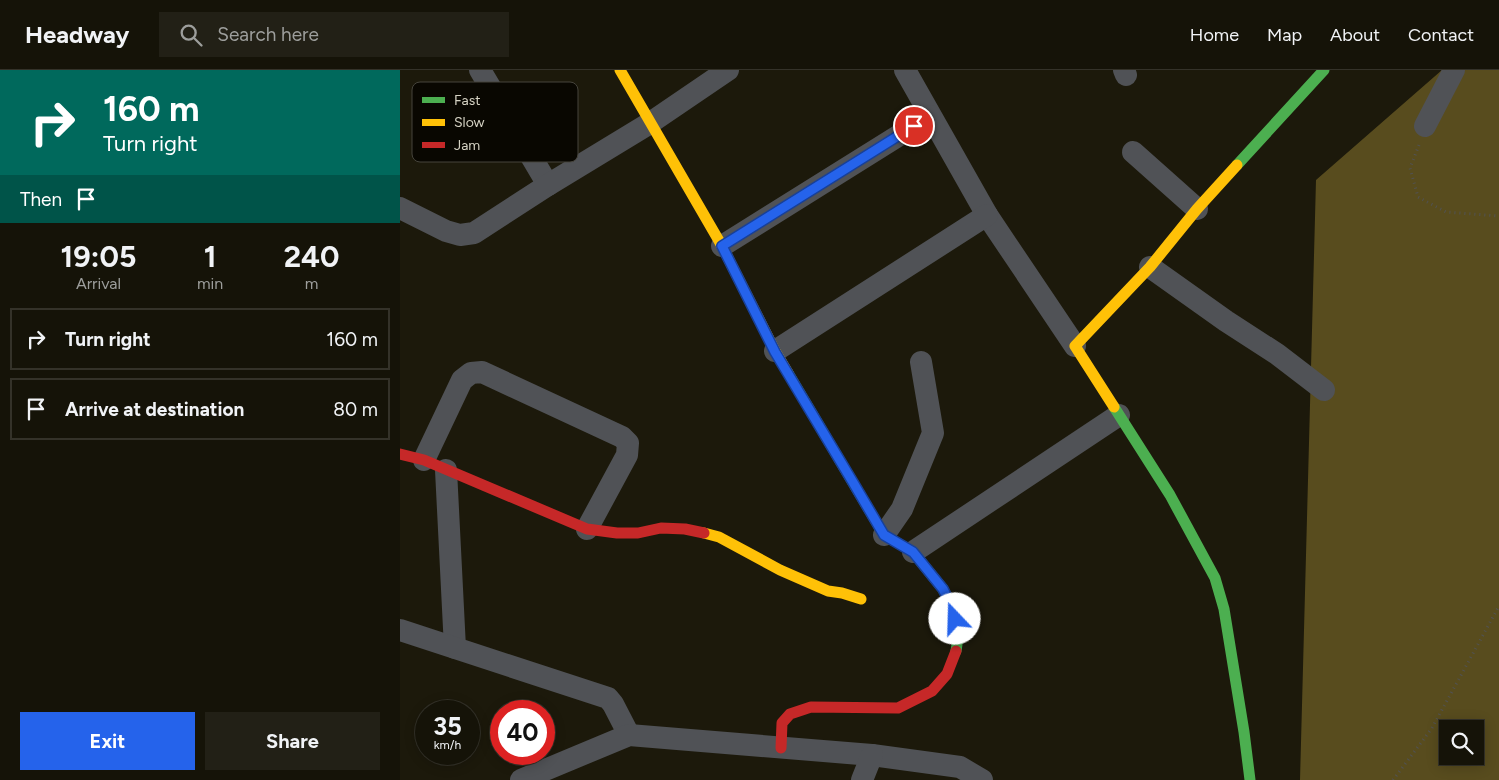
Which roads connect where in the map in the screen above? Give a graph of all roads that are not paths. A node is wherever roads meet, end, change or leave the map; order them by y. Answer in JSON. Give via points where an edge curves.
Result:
{"nodes":[{"id":1,"x":480,"y":70,"type":"edge"},
{"id":2,"x":620,"y":70,"type":"edge"},
{"id":3,"x":728,"y":70,"type":"edge"},
{"id":4,"x":1324,"y":70,"type":"edge"},
{"id":5,"x":1454,"y":70,"type":"edge"},
{"id":6,"x":910,"y":72,"type":"edge"},
{"id":7,"x":487,"y":82,"type":"edge"},
{"id":8,"x":930,"y":116,"type":"junction"},
{"id":9,"x":650,"y":123,"type":"junction"},
{"id":10,"x":1425,"y":126,"type":"road end"},
{"id":11,"x":1132,"y":152,"type":"dead end"},
{"id":12,"x":534,"y":162,"type":"edge"},
{"id":13,"x":548,"y":185,"type":"junction"},
{"id":14,"x":400,"y":208,"type":"edge"},
{"id":15,"x":1196,"y":209,"type":"junction"},
{"id":16,"x":987,"y":215,"type":"junction"},
{"id":17,"x":722,"y":246,"type":"junction"},
{"id":18,"x":1150,"y":267,"type":"junction"},
{"id":19,"x":1075,"y":346,"type":"junction"},
{"id":20,"x":775,"y":352,"type":"junction"},
{"id":21,"x":921,"y":362,"type":"dead end"},
{"id":22,"x":1324,"y":390,"type":"dead end"},
{"id":23,"x":1119,"y":415,"type":"junction"},
{"id":24,"x":400,"y":454,"type":"edge"},
{"id":25,"x":424,"y":460,"type":"junction"},
{"id":26,"x":446,"y":470,"type":"junction"},
{"id":27,"x":587,"y":529,"type":"junction"},
{"id":28,"x":884,"y":535,"type":"junction"},
{"id":29,"x":913,"y":552,"type":"junction"},
{"id":30,"x":861,"y":599,"type":"dead end"},
{"id":31,"x":400,"y":630,"type":"edge"},
{"id":32,"x":455,"y":648,"type":"junction"},
{"id":33,"x":629,"y":735,"type":"junction"},
{"id":34,"x":780,"y":748,"type":"junction"},
{"id":35,"x":872,"y":755,"type":"junction"},
{"id":36,"x":521,"y":780,"type":"edge"},
{"id":37,"x":862,"y":780,"type":"edge"},
{"id":38,"x":982,"y":780,"type":"edge"},
{"id":39,"x":1250,"y":780,"type":"edge"}],
"edges":[{"from":1,"to":7,"type":"street"},
{"from":2,"to":9,"type":"street"},
{"from":3,"to":9,"type":"street"},
{"from":4,"to":15,"type":"street"},
{"from":5,"to":10,"type":"street"},
{"from":6,"to":8,"type":"street"},
{"from":8,"to":16,"type":"street"},
{"from":8,"to":17,"type":"street"},
{"from":9,"to":13,"type":"street"},
{"from":9,"to":17,"type":"street"},
{"from":11,"to":15,"type":"street"},
{"from":12,"to":13,"type":"street"},
{"from":13,"to":14,"type":"street","via":[[474,233],[460,235],[446,231]]},
{"from":15,"to":18,"type":"street"},
{"from":16,"to":19,"type":"street"},
{"from":16,"to":20,"type":"street"},
{"from":17,"to":20,"type":"street"},
{"from":18,"to":19,"type":"street"},
{"from":18,"to":22,"type":"street"},
{"from":19,"to":23,"type":"street"},
{"from":20,"to":28,"type":"street"},
{"from":21,"to":28,"type":"street","via":[[933,433],[902,509]]},
{"from":23,"to":29,"type":"street"},
{"from":23,"to":39,"type":"street","via":[[1170,495],[1215,578],[1224,609]]},
{"from":24,"to":25,"type":"street"},
{"from":25,"to":26,"type":"street"},
{"from":25,"to":27,"type":"street","via":[[462,380],[471,373],[482,372],[622,437],[628,444],[628,455]]},
{"from":26,"to":27,"type":"street"},
{"from":26,"to":32,"type":"street"},
{"from":27,"to":30,"type":"street","via":[[638,533],[661,528],[685,528],[719,537],[828,591]]},
{"from":28,"to":29,"type":"street"},
{"from":29,"to":34,"type":"street","via":[[943,589],[952,607],[958,631],[956,652],[947,674],[932,691],[898,708],[811,707],[790,714],[782,723]]},
{"from":31,"to":32,"type":"street"},
{"from":32,"to":33,"type":"street","via":[[608,698]]},
{"from":33,"to":34,"type":"street"},
{"from":33,"to":36,"type":"street"},
{"from":34,"to":35,"type":"street"},
{"from":35,"to":37,"type":"street"},
{"from":35,"to":38,"type":"street","via":[[960,767]]}]}
